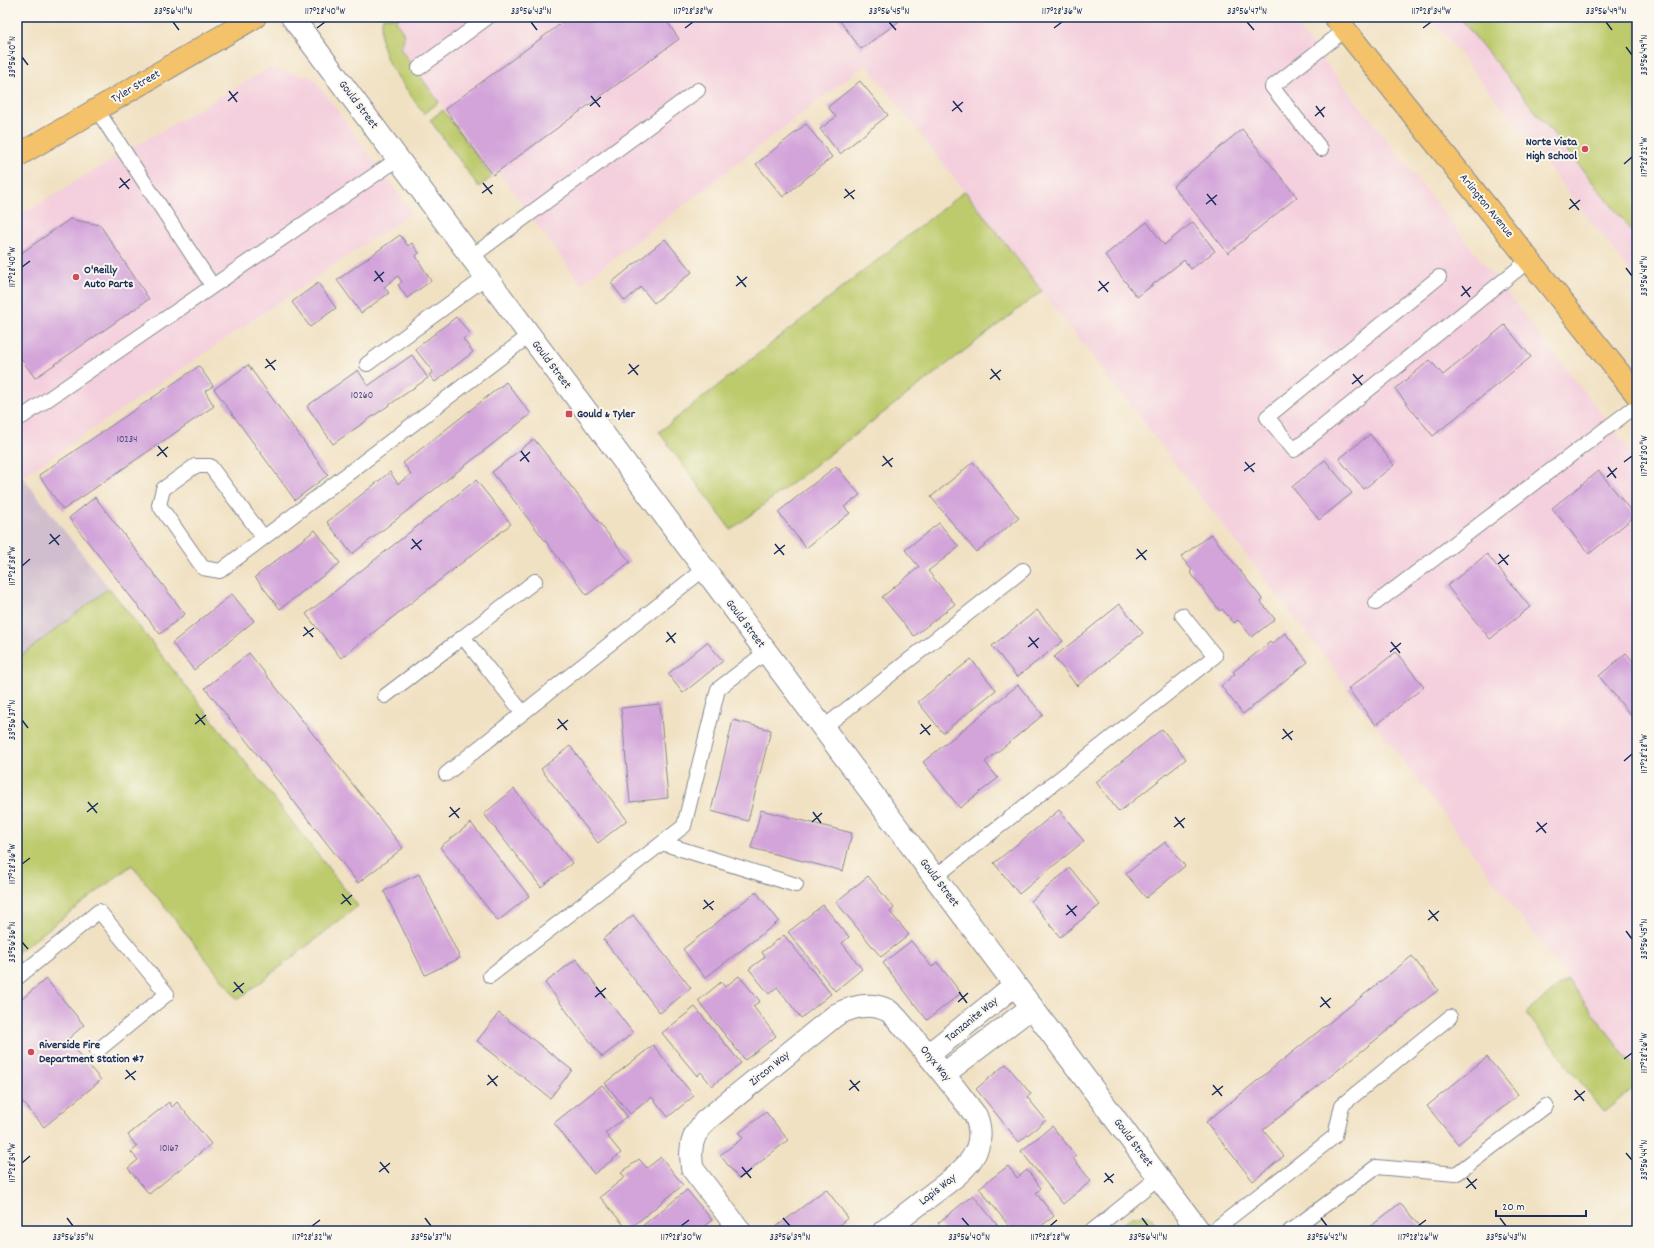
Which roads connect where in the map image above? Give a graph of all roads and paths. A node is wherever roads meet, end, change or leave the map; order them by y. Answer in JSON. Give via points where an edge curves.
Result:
{"nodes":[{"id":1,"x":255,"y":17,"type":"edge"},
{"id":2,"x":292,"y":17,"type":"edge"},
{"id":3,"x":488,"y":17,"type":"edge"},
{"id":4,"x":1340,"y":24,"type":"edge"},
{"id":5,"x":419,"y":68,"type":"dead end"},
{"id":6,"x":698,"y":90,"type":"dead end"},
{"id":7,"x":97,"y":110,"type":"junction"},
{"id":8,"x":1321,"y":149,"type":"dead end"},
{"id":9,"x":17,"y":156,"type":"edge"},
{"id":10,"x":398,"y":158,"type":"junction"},
{"id":11,"x":471,"y":257,"type":"junction"},
{"id":12,"x":1529,"y":260,"type":"junction"},
{"id":13,"x":486,"y":276,"type":"junction"},
{"id":14,"x":1439,"y":277,"type":"dead end"},
{"id":15,"x":212,"y":285,"type":"junction"},
{"id":16,"x":530,"y":335,"type":"junction"},
{"id":17,"x":366,"y":364,"type":"dead end"},
{"id":18,"x":1637,"y":395,"type":"edge"},
{"id":19,"x":1637,"y":405,"type":"edge"},
{"id":20,"x":17,"y":410,"type":"edge"},
{"id":21,"x":264,"y":538,"type":"junction"},
{"id":22,"x":704,"y":569,"type":"junction"},
{"id":23,"x":1023,"y":570,"type":"dead end"},
{"id":24,"x":534,"y":581,"type":"dead end"},
{"id":25,"x":1376,"y":603,"type":"dead end"},
{"id":26,"x":1182,"y":615,"type":"dead end"},
{"id":27,"x":463,"y":636,"type":"junction"},
{"id":28,"x":766,"y":652,"type":"junction"},
{"id":29,"x":385,"y":696,"type":"dead end"},
{"id":30,"x":523,"y":713,"type":"junction"},
{"id":31,"x":823,"y":728,"type":"junction"},
{"id":32,"x":446,"y":774,"type":"dead end"},
{"id":33,"x":662,"y":843,"type":"junction"},
{"id":34,"x":935,"y":877,"type":"junction"},
{"id":35,"x":796,"y":885,"type":"dead end"},
{"id":36,"x":490,"y":976,"type":"dead end"},
{"id":37,"x":17,"y":978,"type":"edge"},
{"id":38,"x":1015,"y":985,"type":"junction"},
{"id":39,"x":870,"y":1006,"type":"joint"},
{"id":40,"x":1032,"y":1007,"type":"junction"},
{"id":41,"x":1450,"y":1017,"type":"dead end"},
{"id":42,"x":97,"y":1051,"type":"dead end"},
{"id":43,"x":928,"y":1055,"type":"junction"},
{"id":44,"x":944,"y":1074,"type":"junction"},
{"id":45,"x":1546,"y":1106,"type":"dead end"},
{"id":46,"x":980,"y":1138,"type":"joint"},
{"id":47,"x":1159,"y":1177,"type":"junction"},
{"id":48,"x":740,"y":1231,"type":"edge"},
{"id":49,"x":884,"y":1231,"type":"edge"},
{"id":50,"x":1092,"y":1231,"type":"edge"},
{"id":51,"x":1199,"y":1231,"type":"edge"},
{"id":52,"x":1213,"y":1231,"type":"edge"},
{"id":53,"x":1290,"y":1231,"type":"edge"}],
"edges":[{"from":1,"to":7,"type":"main road","name":"Tyler Street"},
{"from":2,"to":10,"type":"street","name":"Gould Street"},
{"from":3,"to":5,"type":"lane"},
{"from":4,"to":8,"type":"lane","via":[[1272,87]]},
{"from":4,"to":12,"type":"main road","name":"Arlington Avenue"},
{"from":6,"to":11,"type":"lane"},
{"from":7,"to":9,"type":"main road","name":"Tyler Street"},
{"from":7,"to":15,"type":"lane"},
{"from":10,"to":11,"type":"street","name":"Gould Street"},
{"from":10,"to":15,"type":"lane"},
{"from":11,"to":13,"type":"street","name":"Gould Street"},
{"from":12,"to":14,"type":"lane","via":[[1294,450],[1267,416]]},
{"from":12,"to":18,"type":"main road","name":"Arlington Avenue"},
{"from":13,"to":16,"type":"street","name":"Gould Street"},
{"from":13,"to":17,"type":"lane"},
{"from":15,"to":20,"type":"lane","via":[[22,417]]},
{"from":16,"to":21,"type":"lane"},
{"from":16,"to":22,"type":"street","name":"Gould Street"},
{"from":19,"to":25,"type":"lane"},
{"from":21,"to":21,"type":"lane","via":[[220,571],[203,568],[159,506],[163,489],[195,466],[210,466]]},
{"from":22,"to":28,"type":"street","name":"Gould Street"},
{"from":22,"to":30,"type":"lane"},
{"from":23,"to":31,"type":"lane"},
{"from":24,"to":27,"type":"lane"},
{"from":26,"to":34,"type":"lane","via":[[1215,656]]},
{"from":27,"to":29,"type":"lane"},
{"from":27,"to":30,"type":"lane"},
{"from":28,"to":31,"type":"street","name":"Gould Street"},
{"from":28,"to":33,"type":"lane","via":[[718,689],[684,826]]},
{"from":30,"to":32,"type":"lane"},
{"from":31,"to":34,"type":"street","name":"Gould Street"},
{"from":33,"to":35,"type":"lane"},
{"from":33,"to":36,"type":"lane"},
{"from":34,"to":38,"type":"street","name":"Gould Street"},
{"from":37,"to":42,"type":"lane","via":[[99,911],[167,994]]},
{"from":38,"to":40,"type":"street","name":"Gould Street"},
{"from":38,"to":43,"type":"street","name":"Tanzanite Way"},
{"from":39,"to":43,"type":"street","name":"Onyx Way","via":[[892,1014]]},
{"from":39,"to":48,"type":"street","name":"Zircon Way","via":[[854,1008],[836,1015],[705,1121],[695,1136],[691,1154],[692,1168]]},
{"from":40,"to":44,"type":"street","name":"Tanzanite Way"},
{"from":40,"to":47,"type":"street","name":"Gould Street"},
{"from":41,"to":52,"type":"lane","via":[[1342,1106],[1335,1136]]},
{"from":43,"to":44,"type":"street","name":"Onyx Way"},
{"from":44,"to":46,"type":"street","name":"Onyx Way","via":[[976,1116]]},
{"from":45,"to":53,"type":"lane","via":[[1456,1174],[1376,1167]]},
{"from":46,"to":49,"type":"street","name":"Lapis Way","via":[[973,1157],[960,1172]]},
{"from":47,"to":50,"type":"lane"},
{"from":47,"to":51,"type":"street","name":"Gould Street"}]}
